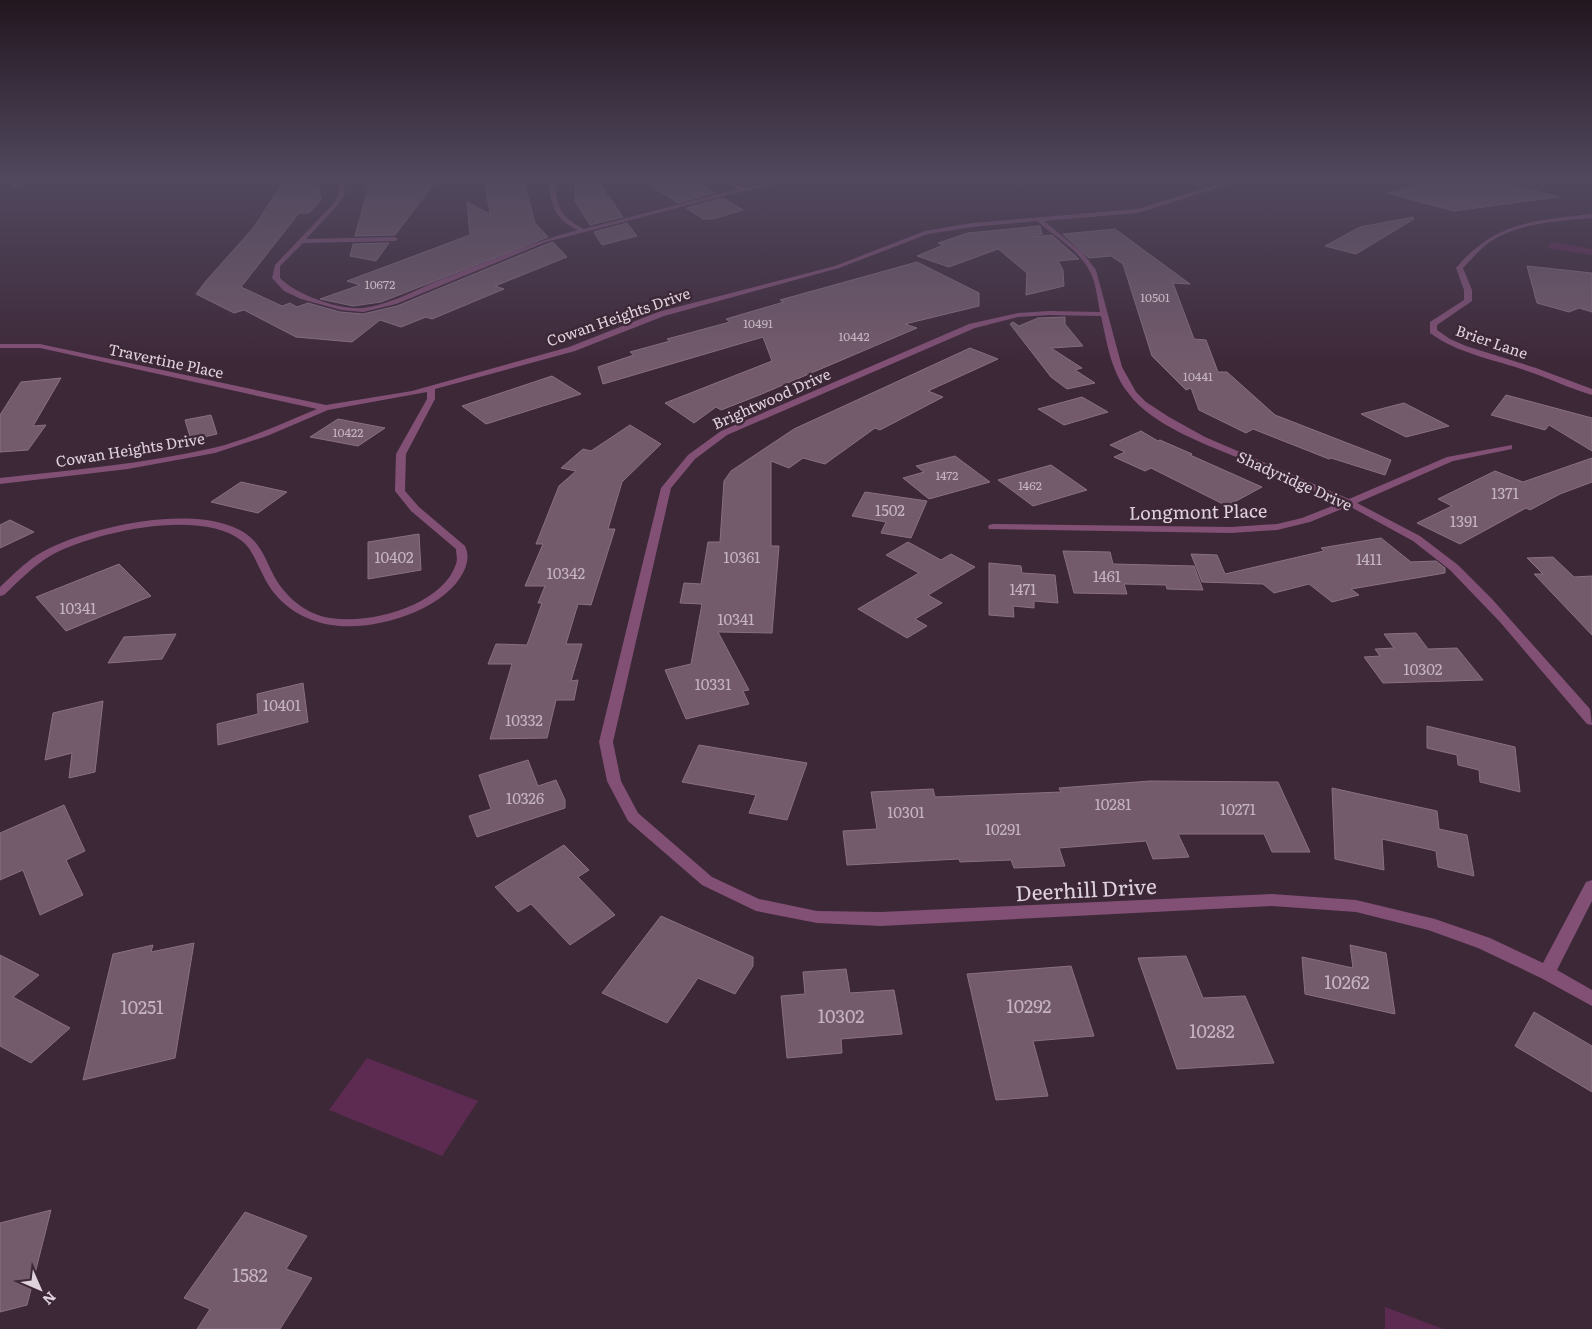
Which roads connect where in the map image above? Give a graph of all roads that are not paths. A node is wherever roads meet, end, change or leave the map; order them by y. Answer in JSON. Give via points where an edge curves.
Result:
{"nodes":[{"id":1,"x":347,"y":240,"type":"edge"},
{"id":2,"x":547,"y":240,"type":"edge"},
{"id":3,"x":903,"y":240,"type":"edge"},
{"id":4,"x":1063,"y":240,"type":"edge"},
{"id":5,"x":1488,"y":240,"type":"edge"},
{"id":6,"x":301,"y":241,"type":"joint"},
{"id":7,"x":1106,"y":314,"type":"junction"},
{"id":8,"x":0,"y":346,"type":"edge"},
{"id":9,"x":431,"y":388,"type":"junction"},
{"id":10,"x":1592,"y":392,"type":"edge"},
{"id":11,"x":326,"y":408,"type":"junction"},
{"id":12,"x":1509,"y":447,"type":"dead end"},
{"id":13,"x":0,"y":481,"type":"edge"},
{"id":14,"x":1348,"y":503,"type":"junction"},
{"id":15,"x":993,"y":527,"type":"dead end"},
{"id":16,"x":0,"y":593,"type":"edge"},
{"id":17,"x":1592,"y":721,"type":"edge"},
{"id":18,"x":614,"y":781,"type":"joint"},
{"id":19,"x":1592,"y":886,"type":"edge"},
{"id":20,"x":1547,"y":974,"type":"junction"},
{"id":21,"x":1592,"y":999,"type":"edge"}],
"edges":[{"from":1,"to":6,"type":"street"},
{"from":2,"to":6,"type":"street","via":[[393,302],[363,310],[341,308],[304,297],[276,278],[277,266]]},
{"from":3,"to":9,"type":"street","name":"Cowan Heights Drive","via":[[837,267],[678,308],[572,349]]},
{"from":4,"to":7,"type":"street","name":"Shadyridge Drive","via":[[1092,268]]},
{"from":5,"to":10,"type":"street","name":"Brier Lane","via":[[1459,268],[1468,290],[1468,301],[1433,324],[1433,331],[1456,344]]},
{"from":7,"to":14,"type":"street","name":"Shadyridge Drive","via":[[1120,370],[1141,402],[1199,438]]},
{"from":7,"to":18,"type":"street","name":"Brightwood Drive","via":[[1018,315],[972,326],[724,433],[695,452],[666,488],[606,742]]},
{"from":8,"to":11,"type":"street","name":"Travertine Place","via":[[40,346]]},
{"from":9,"to":11,"type":"street","name":"Cowan Heights Drive"},
{"from":9,"to":16,"type":"street","via":[[431,399],[401,454],[400,491],[415,509],[461,548],[462,561],[452,582],[414,609],[387,619],[364,622],[316,619],[287,601],[276,589],[260,557],[245,538],[235,531],[197,523],[137,525],[84,536],[45,555]]},
{"from":11,"to":13,"type":"street","name":"Cowan Heights Drive","via":[[239,443],[192,455]]},
{"from":12,"to":14,"type":"street","name":"Longmont Place","via":[[1450,459]]},
{"from":14,"to":15,"type":"street","name":"Longmont Place","via":[[1306,520],[1277,527],[1231,530]]},
{"from":14,"to":17,"type":"street","name":"Shadyridge Drive","via":[[1423,542],[1474,585]]},
{"from":18,"to":20,"type":"street","name":"Deerhill Drive","via":[[634,817],[707,881],[756,905],[817,917],[880,919],[1272,900],[1347,905],[1429,924],[1484,943]]},
{"from":19,"to":20,"type":"street"},
{"from":20,"to":21,"type":"street","name":"Deerhill Drive"}]}
